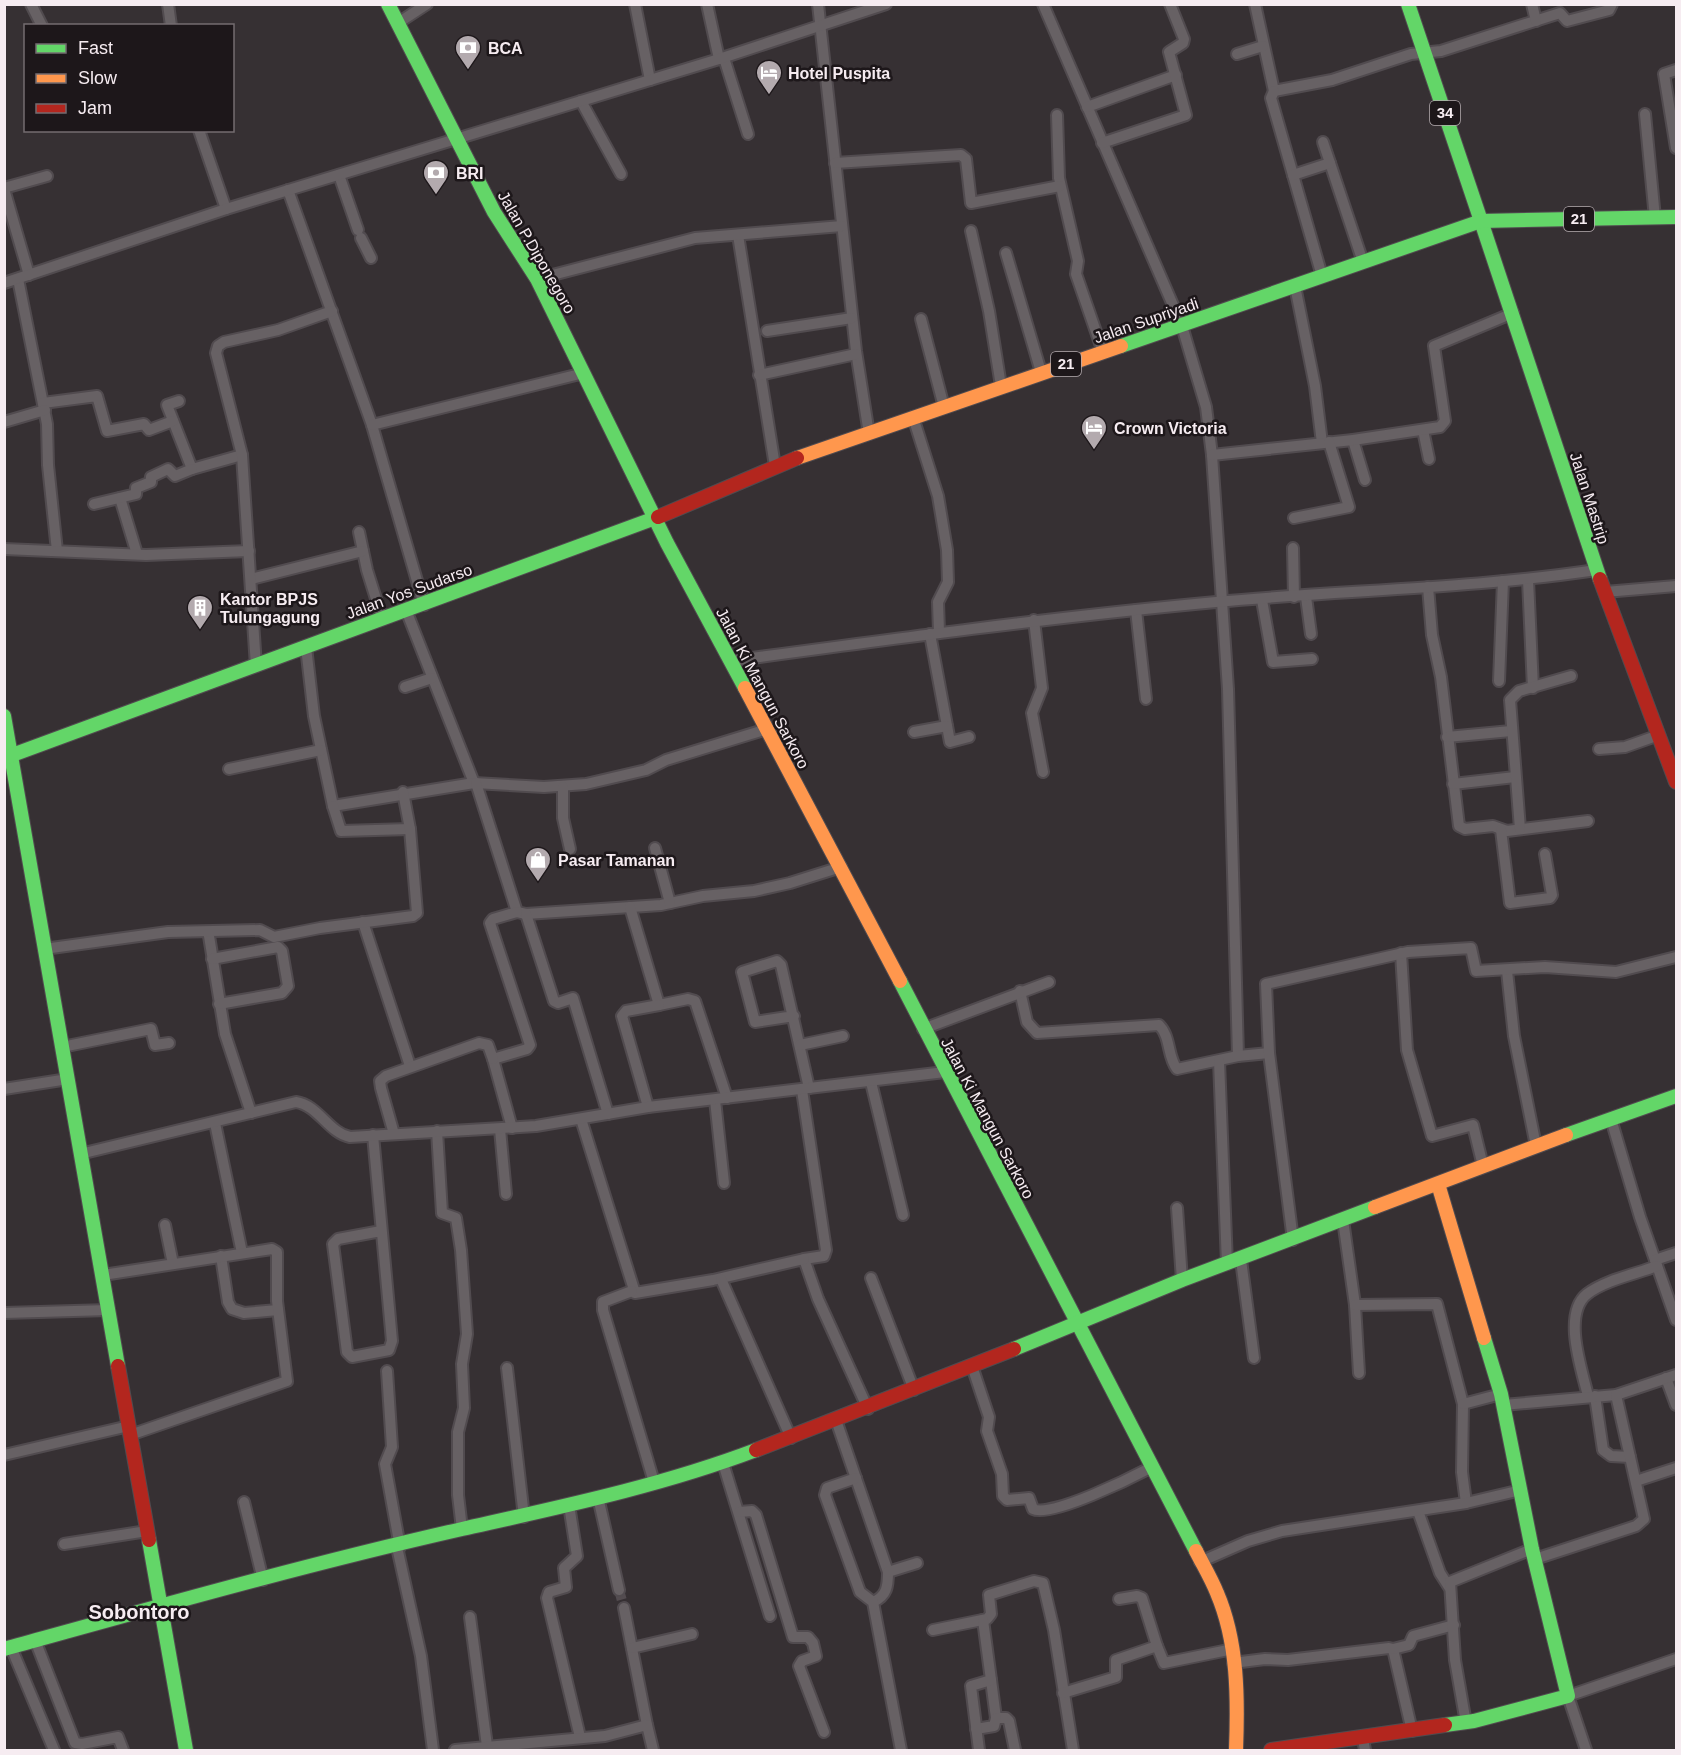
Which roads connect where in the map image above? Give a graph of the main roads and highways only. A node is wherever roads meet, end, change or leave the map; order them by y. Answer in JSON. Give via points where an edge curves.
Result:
{"nodes":[{"id":1,"x":388,"y":4,"type":"edge"},
{"id":2,"x":1408,"y":4,"type":"edge"},
{"id":3,"x":1677,"y":217,"type":"edge"},
{"id":4,"x":1481,"y":221,"type":"junction"},
{"id":5,"x":656,"y":518,"type":"junction"},
{"id":6,"x":4,"y":716,"type":"edge"},
{"id":7,"x":8,"y":757,"type":"edge"},
{"id":8,"x":1677,"y":782,"type":"edge"},
{"id":9,"x":1677,"y":1096,"type":"edge"},
{"id":10,"x":1438,"y":1184,"type":"junction"},
{"id":11,"x":1077,"y":1323,"type":"junction"},
{"id":12,"x":162,"y":1605,"type":"junction"},
{"id":13,"x":8,"y":1648,"type":"edge"},
{"id":14,"x":1364,"y":1745,"type":"edge"},
{"id":15,"x":186,"y":1750,"type":"edge"},
{"id":16,"x":1236,"y":1750,"type":"edge"},
{"id":17,"x":1271,"y":1750,"type":"edge"}],
"edges":[{"from":1,"to":5,"type":"main road","name":"Jalan P.Diponegoro","via":[[494,212],[537,279]]},
{"from":2,"to":4,"type":"main road","number":"34"},
{"from":3,"to":4,"type":"main road","number":"21"},
{"from":4,"to":5,"type":"main road","name":"Jalan Supriyadi","number":"21","via":[[776,466]]},
{"from":4,"to":8,"type":"main road","name":"Jalan Mastrip","via":[[1596,570]]},
{"from":5,"to":7,"type":"main road","name":"Jalan Yos Sudarso","number":"21"},
{"from":5,"to":11,"type":"main road","name":"Jalan Ki Mangun Sarkoro"},
{"from":6,"to":7,"type":"main road"},
{"from":7,"to":12,"type":"main road"},
{"from":9,"to":10,"type":"main road"},
{"from":10,"to":11,"type":"main road"},
{"from":10,"to":14,"type":"main road","via":[[1502,1399],[1568,1696]]},
{"from":11,"to":12,"type":"main road","via":[[868,1409],[723,1463]]},
{"from":11,"to":16,"type":"main road","name":"Jalan Ki Mangun Sarkoro","via":[[1224,1608],[1233,1656]]},
{"from":12,"to":13,"type":"main road"},
{"from":12,"to":15,"type":"main road"},
{"from":14,"to":17,"type":"main road"}]}
